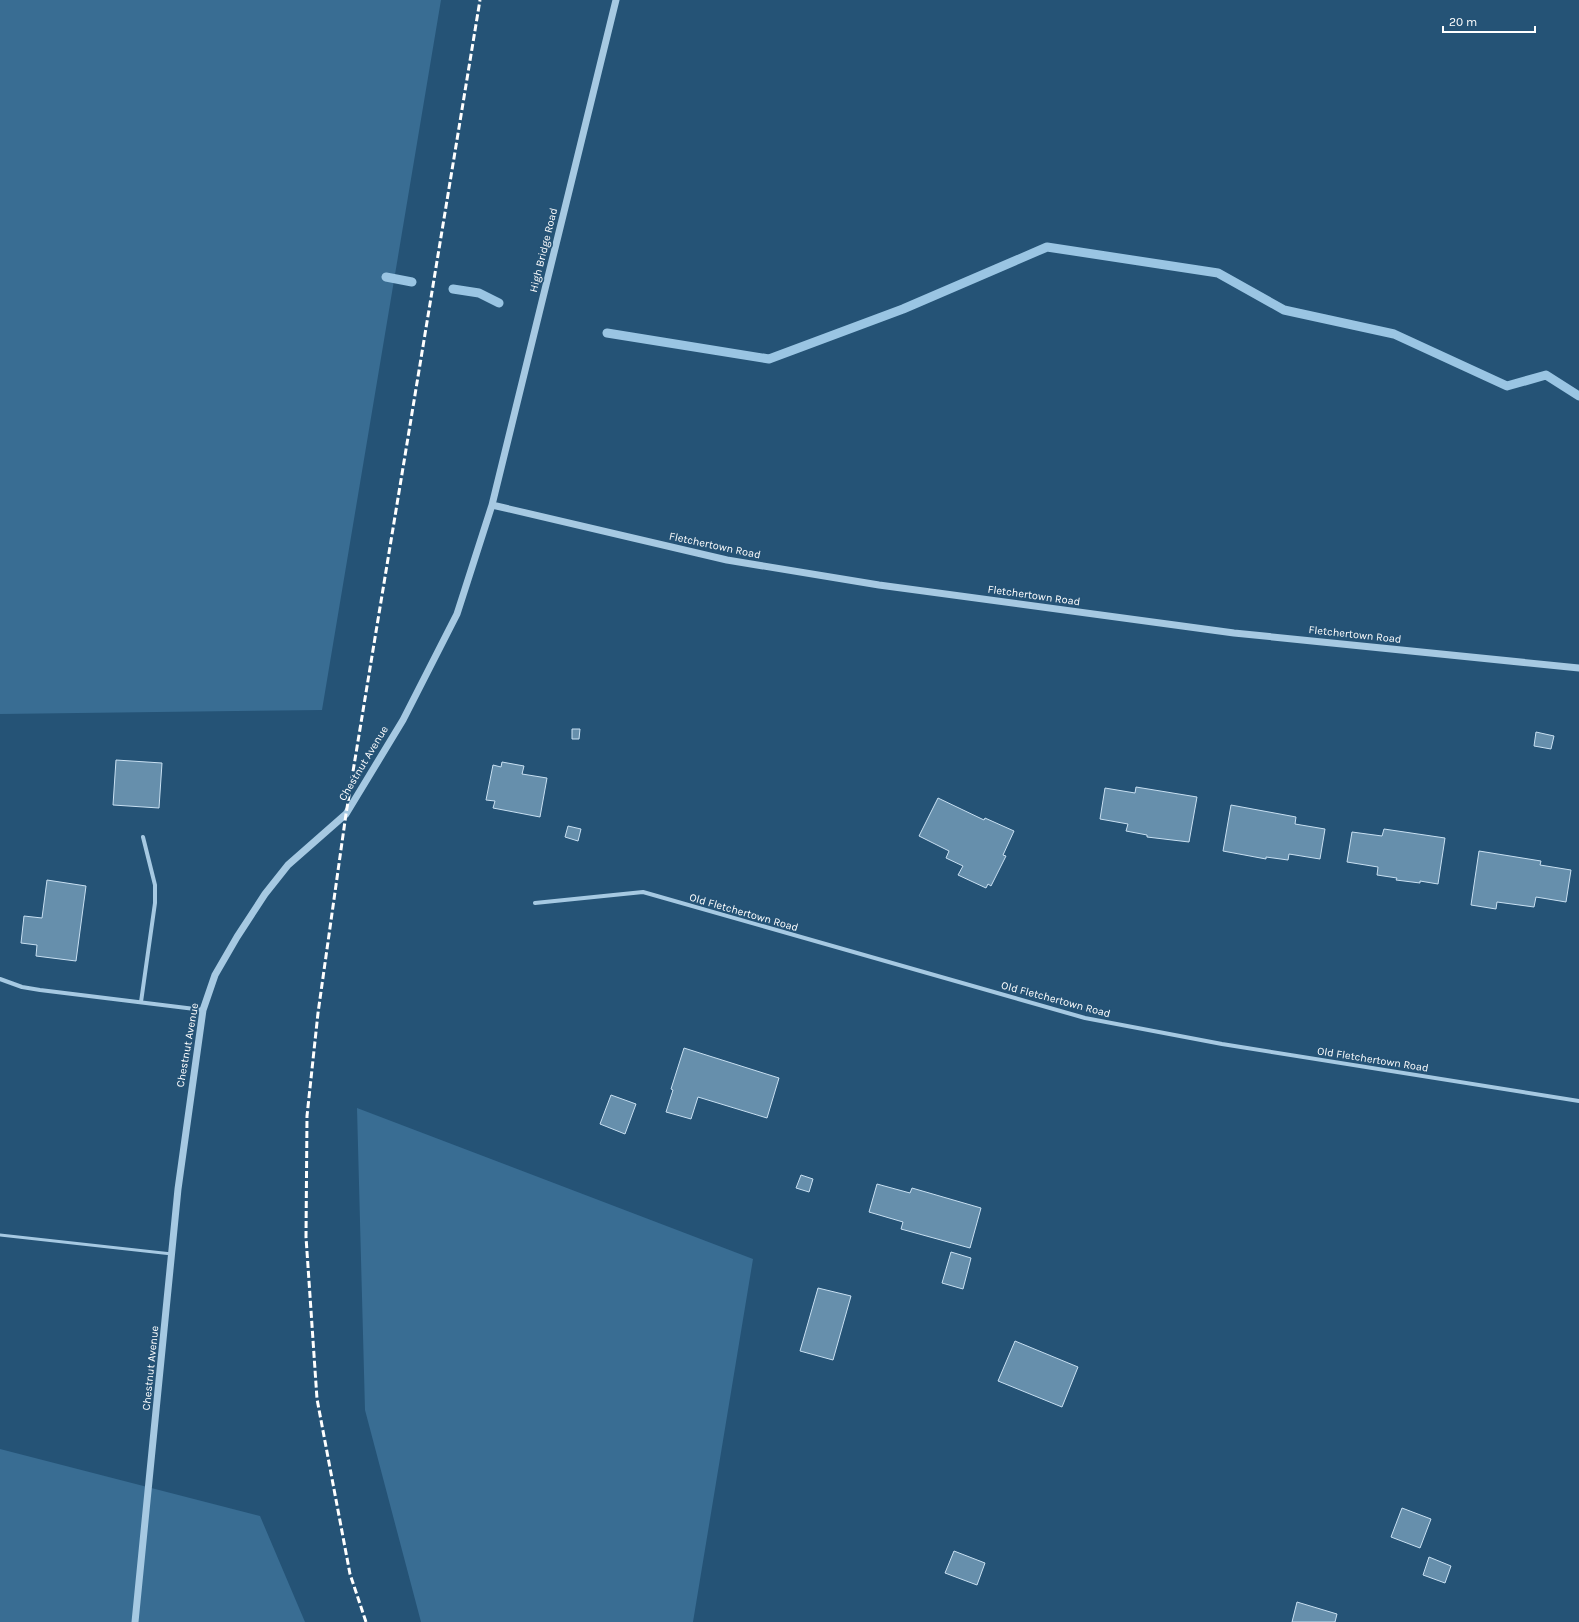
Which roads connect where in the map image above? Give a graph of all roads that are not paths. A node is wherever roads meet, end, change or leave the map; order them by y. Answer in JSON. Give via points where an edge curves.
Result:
{"nodes":[{"id":1,"x":616,"y":0,"type":"edge"},
{"id":2,"x":492,"y":506,"type":"junction"},
{"id":3,"x":1579,"y":668,"type":"edge"},
{"id":4,"x":143,"y":837,"type":"dead end"},
{"id":5,"x":535,"y":903,"type":"dead end"},
{"id":6,"x":0,"y":979,"type":"edge"},
{"id":7,"x":141,"y":1002,"type":"junction"},
{"id":8,"x":203,"y":1010,"type":"junction"},
{"id":9,"x":1579,"y":1101,"type":"edge"},
{"id":10,"x":0,"y":1235,"type":"edge"},
{"id":11,"x":172,"y":1254,"type":"junction"},
{"id":12,"x":135,"y":1622,"type":"edge"}],
"edges":[{"from":1,"to":2,"type":"street","name":"High Bridge Road"},
{"from":2,"to":3,"type":"street","name":"Fletchertown Road","via":[[727,560],[879,585],[1234,633]]},
{"from":2,"to":8,"type":"street","name":"Chestnut Avenue","via":[[457,614],[403,720],[346,814],[288,865],[265,894],[215,975]]},
{"from":4,"to":7,"type":"street","via":[[155,885],[155,903]]},
{"from":5,"to":9,"type":"street","name":"Old Fletchertown Road","via":[[643,892],[1085,1018],[1222,1044]]},
{"from":6,"to":7,"type":"street","via":[[40,990]]},
{"from":7,"to":8,"type":"street"},
{"from":8,"to":11,"type":"street","name":"Chestnut Avenue","via":[[185,1133]]},
{"from":10,"to":11,"type":"lane"},
{"from":11,"to":12,"type":"street","name":"Chestnut Avenue"}]}
